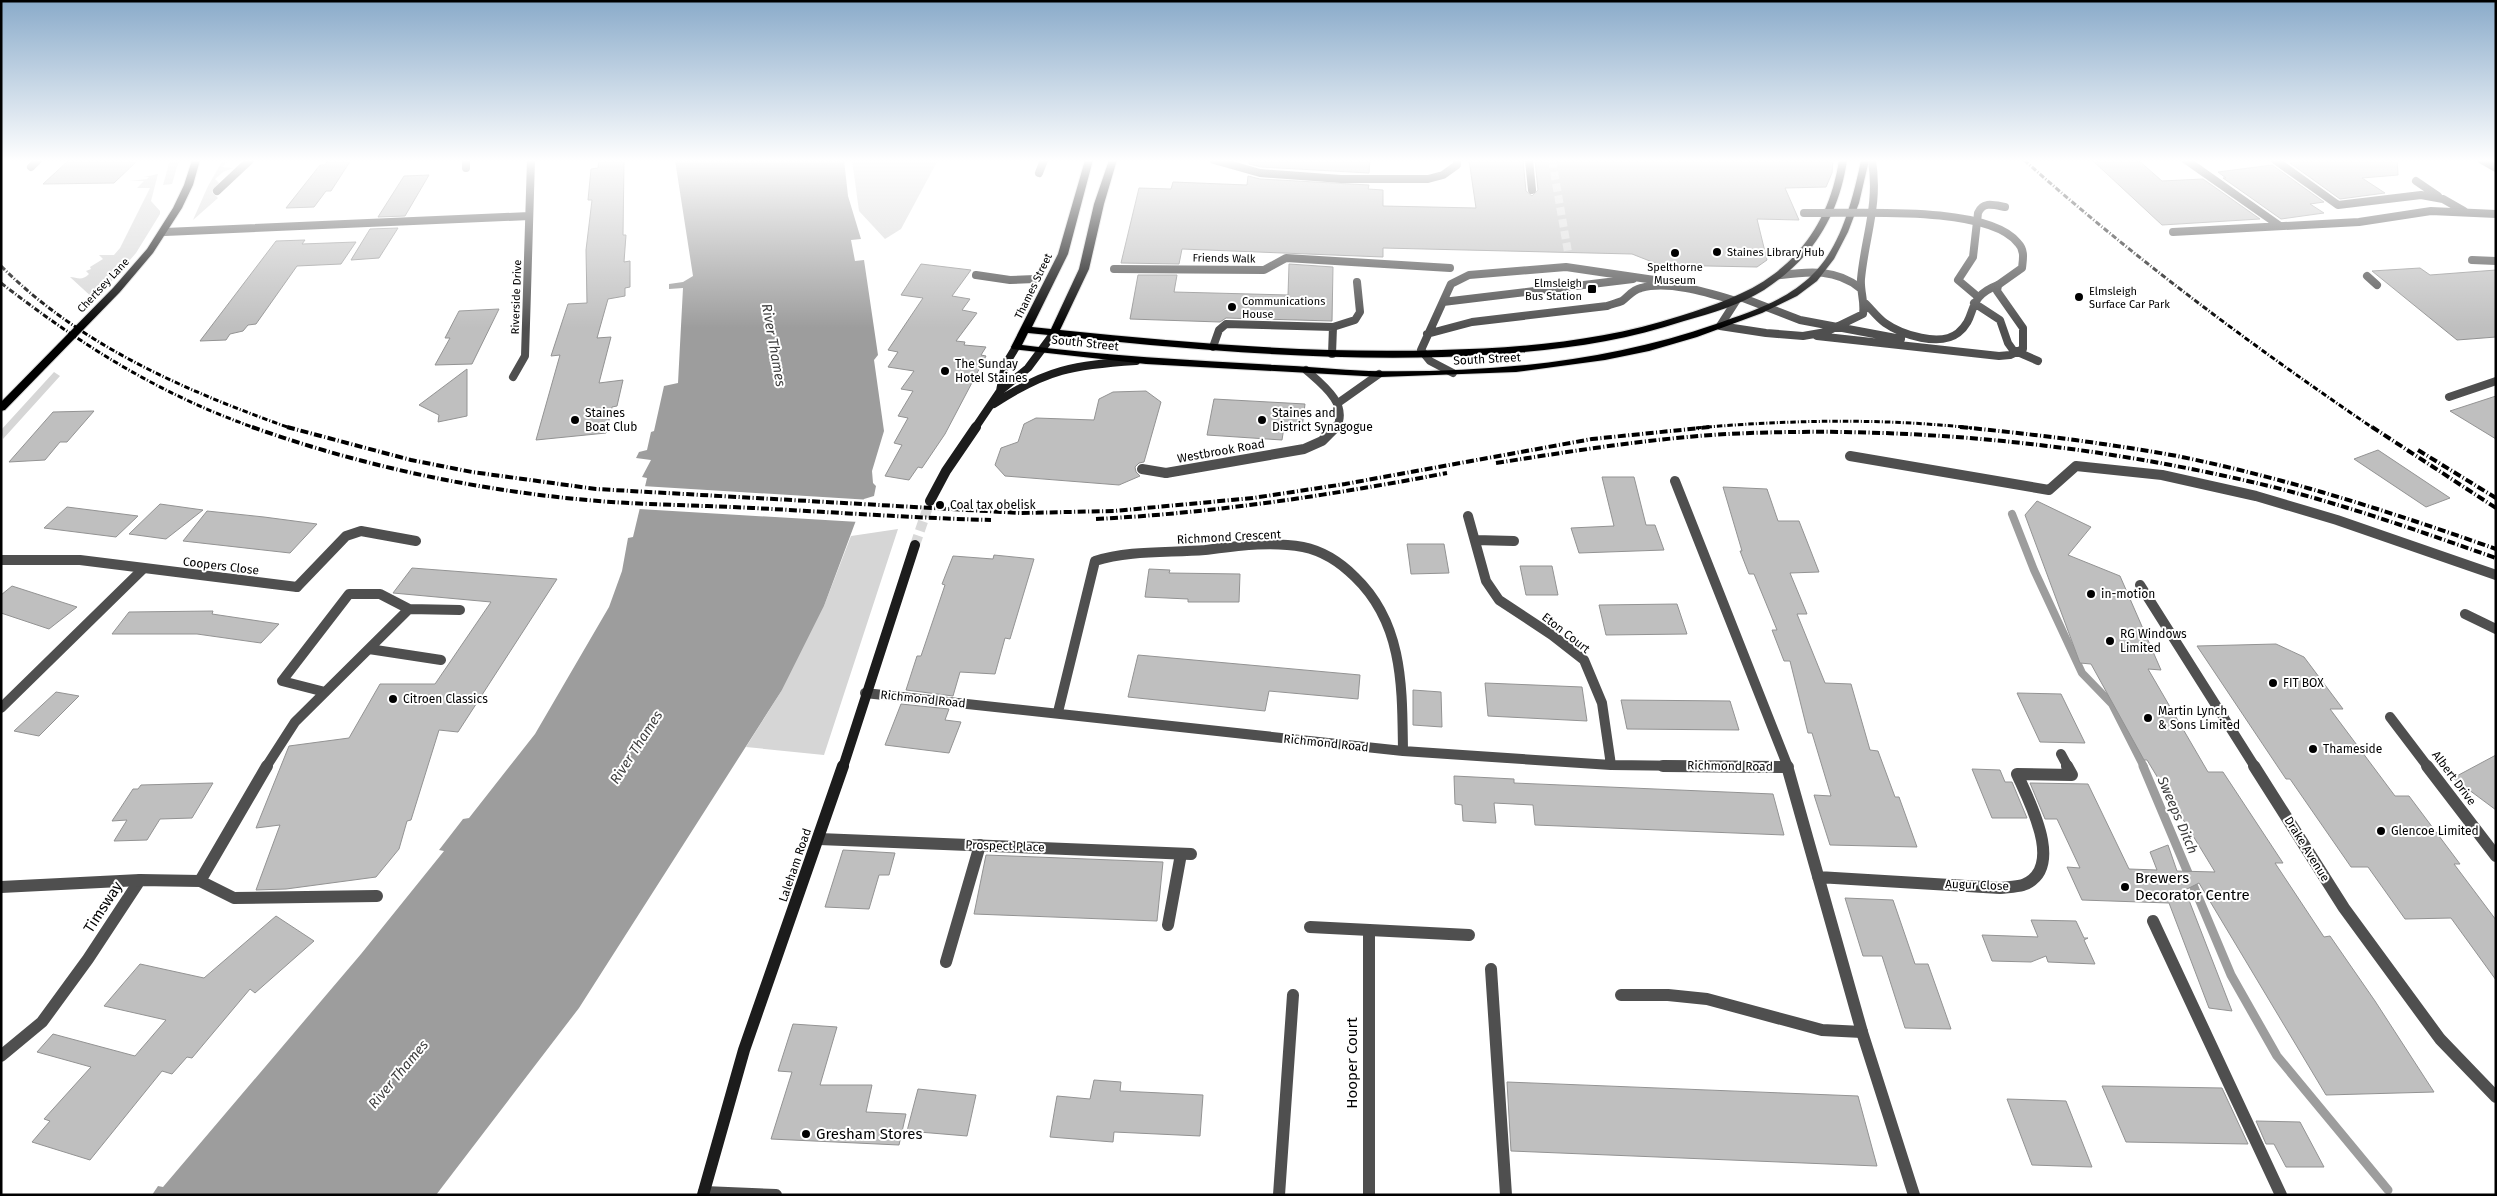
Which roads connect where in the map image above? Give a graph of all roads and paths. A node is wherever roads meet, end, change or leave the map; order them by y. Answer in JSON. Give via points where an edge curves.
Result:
{"nodes":[{"id":1,"x":173,"y":216,"type":"edge"},
{"id":2,"x":529,"y":216,"type":"joint"},
{"id":3,"x":1074,"y":216,"type":"edge"},
{"id":4,"x":1096,"y":216,"type":"edge"},
{"id":5,"x":1830,"y":216,"type":"edge"},
{"id":6,"x":1849,"y":216,"type":"edge"},
{"id":7,"x":1873,"y":216,"type":"edge"},
{"id":8,"x":1960,"y":216,"type":"edge"},
{"id":9,"x":1978,"y":216,"type":"edge"},
{"id":10,"x":2265,"y":216,"type":"edge"},
{"id":11,"x":2399,"y":216,"type":"edge"},
{"id":12,"x":2280,"y":226,"type":"junction"},
{"id":13,"x":165,"y":232,"type":"junction"},
{"id":14,"x":2173,"y":232,"type":"dead end"},
{"id":15,"x":2472,"y":260,"type":"dead end"},
{"id":16,"x":2496,"y":261,"type":"edge"},
{"id":17,"x":1450,"y":268,"type":"dead end"},
{"id":18,"x":1114,"y":269,"type":"dead end"},
{"id":19,"x":1821,"y":271,"type":"junction"},
{"id":20,"x":976,"y":275,"type":"dead end"},
{"id":21,"x":1781,"y":275,"type":"junction"},
{"id":22,"x":2367,"y":276,"type":"dead end"},
{"id":23,"x":1639,"y":278,"type":"junction"},
{"id":24,"x":1035,"y":279,"type":"dead end"},
{"id":25,"x":1357,"y":282,"type":"dead end"},
{"id":26,"x":1998,"y":285,"type":"junction"},
{"id":27,"x":2377,"y":285,"type":"dead end"},
{"id":28,"x":1860,"y":288,"type":"junction"},
{"id":29,"x":1702,"y":291,"type":"junction"},
{"id":30,"x":1739,"y":299,"type":"junction"},
{"id":31,"x":1975,"y":299,"type":"junction"},
{"id":32,"x":1443,"y":302,"type":"junction"},
{"id":33,"x":1866,"y":304,"type":"junction"},
{"id":34,"x":1764,"y":309,"type":"junction"},
{"id":35,"x":1720,"y":326,"type":"junction"},
{"id":36,"x":1333,"y":327,"type":"junction"},
{"id":37,"x":1837,"y":327,"type":"junction"},
{"id":38,"x":1026,"y":330,"type":"junction"},
{"id":39,"x":1054,"y":333,"type":"junction"},
{"id":40,"x":1427,"y":334,"type":"junction"},
{"id":41,"x":1813,"y":335,"type":"junction"},
{"id":42,"x":1016,"y":347,"type":"junction"},
{"id":43,"x":1212,"y":347,"type":"junction"},
{"id":44,"x":1041,"y":351,"type":"junction"},
{"id":45,"x":2017,"y":352,"type":"junction"},
{"id":46,"x":1976,"y":353,"type":"junction"},
{"id":47,"x":1332,"y":354,"type":"junction"},
{"id":48,"x":1423,"y":355,"type":"junction"},
{"id":49,"x":1136,"y":361,"type":"junction"},
{"id":50,"x":2038,"y":361,"type":"dead end"},
{"id":51,"x":1306,"y":370,"type":"junction"},
{"id":52,"x":1379,"y":374,"type":"junction"},
{"id":53,"x":1453,"y":374,"type":"junction"},
{"id":54,"x":513,"y":377,"type":"dead end"},
{"id":55,"x":2496,"y":381,"type":"edge"},
{"id":56,"x":1000,"y":391,"type":"junction"},
{"id":57,"x":2449,"y":397,"type":"dead end"},
{"id":58,"x":1338,"y":403,"type":"junction"},
{"id":59,"x":989,"y":406,"type":"junction"},
{"id":60,"x":1,"y":408,"type":"edge"},
{"id":61,"x":1850,"y":456,"type":"dead end"},
{"id":62,"x":1142,"y":469,"type":"dead end"},
{"id":63,"x":1675,"y":481,"type":"dead end"},
{"id":64,"x":930,"y":501,"type":"tunnel mouth"},
{"id":65,"x":1468,"y":516,"type":"dead end"},
{"id":66,"x":1475,"y":540,"type":"junction"},
{"id":67,"x":1514,"y":541,"type":"dead end"},
{"id":68,"x":416,"y":542,"type":"dead end"},
{"id":69,"x":915,"y":546,"type":"tunnel mouth"},
{"id":70,"x":1,"y":560,"type":"edge"},
{"id":71,"x":143,"y":569,"type":"junction"},
{"id":72,"x":2496,"y":575,"type":"edge"},
{"id":73,"x":2140,"y":585,"type":"dead end"},
{"id":74,"x":409,"y":609,"type":"junction"},
{"id":75,"x":460,"y":610,"type":"dead end"},
{"id":76,"x":2465,"y":614,"type":"dead end"},
{"id":77,"x":2496,"y":629,"type":"edge"},
{"id":78,"x":369,"y":649,"type":"junction"},
{"id":79,"x":441,"y":660,"type":"dead end"},
{"id":80,"x":325,"y":692,"type":"junction"},
{"id":81,"x":866,"y":693,"type":"junction"},
{"id":82,"x":1,"y":708,"type":"edge"},
{"id":83,"x":1058,"y":712,"type":"junction"},
{"id":84,"x":2390,"y":717,"type":"dead end"},
{"id":85,"x":1404,"y":751,"type":"junction"},
{"id":86,"x":2062,"y":754,"type":"dead end"},
{"id":87,"x":1610,"y":764,"type":"junction"},
{"id":88,"x":1788,"y":767,"type":"junction"},
{"id":89,"x":819,"y":839,"type":"junction"},
{"id":90,"x":980,"y":845,"type":"junction"},
{"id":91,"x":2496,"y":856,"type":"edge"},
{"id":92,"x":1818,"y":877,"type":"junction"},
{"id":93,"x":140,"y":880,"type":"junction"},
{"id":94,"x":200,"y":881,"type":"junction"},
{"id":95,"x":1,"y":887,"type":"edge"},
{"id":96,"x":377,"y":896,"type":"dead end"},
{"id":97,"x":2153,"y":921,"type":"dead end"},
{"id":98,"x":1168,"y":925,"type":"dead end"},
{"id":99,"x":1310,"y":927,"type":"dead end"},
{"id":100,"x":1368,"y":931,"type":"junction"},
{"id":101,"x":1469,"y":935,"type":"dead end"},
{"id":102,"x":946,"y":962,"type":"dead end"},
{"id":103,"x":1491,"y":969,"type":"dead end"},
{"id":104,"x":1294,"y":995,"type":"dead end"},
{"id":105,"x":1621,"y":995,"type":"dead end"},
{"id":106,"x":1862,"y":1032,"type":"junction"},
{"id":107,"x":1,"y":1056,"type":"edge"},
{"id":108,"x":2496,"y":1097,"type":"edge"},
{"id":109,"x":704,"y":1194,"type":"edge"},
{"id":110,"x":776,"y":1195,"type":"edge"},
{"id":111,"x":1279,"y":1195,"type":"edge"},
{"id":112,"x":1369,"y":1195,"type":"edge"},
{"id":113,"x":1506,"y":1195,"type":"edge"},
{"id":114,"x":1914,"y":1195,"type":"edge"},
{"id":115,"x":2282,"y":1195,"type":"edge"}],
"edges":[{"from":1,"to":13,"type":"main road","name":"Chertsey Lane"},
{"from":2,"to":13,"type":"street"},
{"from":2,"to":54,"type":"street","name":"Riverside Drive","via":[[525,356]]},
{"from":3,"to":38,"type":"main road","name":"Thames Street","via":[[1063,254]]},
{"from":4,"to":39,"type":"main road","name":"Thames Street","via":[[1084,269]]},
{"from":5,"to":21,"type":"main road","name":"South Street","via":[[1808,247]]},
{"from":6,"to":19,"type":"main road","name":"South Street"},
{"from":7,"to":28,"type":"street"},
{"from":8,"to":26,"type":"street","bridge":true,"via":[[1987,223],[2008,234],[2025,252],[2022,268]]},
{"from":9,"to":31,"type":"street","via":[[1976,251],[1970,267],[1958,280]]},
{"from":10,"to":12,"type":"street"},
{"from":11,"to":12,"type":"street","via":[[2359,222]]},
{"from":12,"to":14,"type":"street"},
{"from":13,"to":60,"type":"main road","name":"Chertsey Lane","via":[[122,283]]},
{"from":15,"to":16,"type":"street"},
{"from":17,"to":18,"type":"street","name":"Friends Walk","via":[[1286,258],[1264,270]]},
{"from":19,"to":21,"type":"street"},
{"from":19,"to":28,"type":"street","via":[[1852,281]]},
{"from":19,"to":34,"type":"main road","name":"South Street","via":[[1808,283]]},
{"from":20,"to":24,"type":"street","via":[[1010,280]]},
{"from":21,"to":30,"type":"main road","name":"South Street"},
{"from":22,"to":27,"type":"street"},
{"from":23,"to":29,"type":"street"},
{"from":23,"to":32,"type":"street"},
{"from":23,"to":32,"type":"street","via":[[1566,266],[1469,276],[1451,284]]},
{"from":25,"to":36,"type":"street","via":[[1360,312],[1355,320]]},
{"from":26,"to":31,"type":"street"},
{"from":26,"to":45,"type":"street","via":[[1997,291],[2023,328],[2023,349]]},
{"from":28,"to":33,"type":"street"},
{"from":29,"to":30,"type":"street"},
{"from":29,"to":40,"type":"street","via":[[1643,287],[1607,306],[1480,320]]},
{"from":30,"to":34,"type":"street"},
{"from":30,"to":35,"type":"street"},
{"from":30,"to":48,"type":"main road","name":"South Street","via":[[1674,322],[1599,341],[1512,351]]},
{"from":31,"to":33,"type":"street","via":[[1960,332],[1941,338],[1900,331],[1879,318]]},
{"from":31,"to":45,"type":"street","via":[[2002,322],[2007,342]]},
{"from":32,"to":40,"type":"street"},
{"from":33,"to":37,"type":"street","via":[[1863,314]]},
{"from":34,"to":35,"type":"main road","name":"South Street"},
{"from":34,"to":37,"type":"street"},
{"from":35,"to":41,"type":"street","via":[[1771,334]]},
{"from":35,"to":53,"type":"main road","name":"South Street","via":[[1668,344],[1605,358],[1543,368]]},
{"from":36,"to":43,"type":"street","via":[[1226,324],[1219,330]]},
{"from":36,"to":47,"type":"street"},
{"from":37,"to":41,"type":"street"},
{"from":37,"to":46,"type":"street"},
{"from":38,"to":39,"type":"main road","name":"South Street"},
{"from":38,"to":42,"type":"main road","name":"Thames Street"},
{"from":39,"to":43,"type":"main road","name":"South Street"},
{"from":39,"to":44,"type":"main road","name":"Thames Street"},
{"from":40,"to":48,"type":"street","via":[[1421,350]]},
{"from":41,"to":46,"type":"street"},
{"from":42,"to":44,"type":"main road","name":"South Street"},
{"from":42,"to":56,"type":"main road","name":"Thames Street","via":[[1005,365]]},
{"from":43,"to":47,"type":"main road","name":"South Street"},
{"from":44,"to":49,"type":"main road","name":"South Street"},
{"from":44,"to":56,"type":"main road","name":"Thames Street","via":[[1028,368]]},
{"from":45,"to":46,"type":"street","via":[[1999,356]]},
{"from":45,"to":50,"type":"street"},
{"from":47,"to":48,"type":"main road","name":"South Street"},
{"from":48,"to":53,"type":"street"},
{"from":49,"to":51,"type":"main road","name":"South Street"},
{"from":49,"to":59,"type":"main road","via":[[1082,365],[1047,374]]},
{"from":51,"to":52,"type":"main road","name":"South Street"},
{"from":51,"to":58,"type":"street","via":[[1325,384]]},
{"from":52,"to":53,"type":"main road","name":"South Street"},
{"from":52,"to":58,"type":"street"},
{"from":55,"to":57,"type":"street"},
{"from":56,"to":59,"type":"main road","name":"Thames Street"},
{"from":58,"to":62,"type":"street","name":"Westbrook Road","via":[[1341,421],[1336,430],[1310,447],[1166,473]]},
{"from":59,"to":64,"type":"main road","name":"Thames Street"},
{"from":61,"to":72,"type":"street","via":[[2049,490],[2076,466],[2173,476],[2331,516]]},
{"from":63,"to":88,"type":"street","name":"Richmond Road"},
{"from":65,"to":66,"type":"street","name":"Eton Court"},
{"from":66,"to":67,"type":"street"},
{"from":66,"to":87,"type":"street","name":"Eton Court","via":[[1486,581],[1499,600],[1584,660],[1602,703]]},
{"from":68,"to":71,"type":"street","name":"Coopers Close","via":[[361,531],[346,536],[297,587]]},
{"from":69,"to":81,"type":"main road","name":"Laleham Road"},
{"from":70,"to":71,"type":"street","name":"Coopers Close","via":[[80,560]]},
{"from":71,"to":82,"type":"street"},
{"from":73,"to":108,"type":"street","name":"Drake Avenue","via":[[2344,908],[2440,1039]]},
{"from":74,"to":75,"type":"street"},
{"from":74,"to":78,"type":"street"},
{"from":74,"to":80,"type":"street","via":[[380,594],[349,594],[282,681]]},
{"from":76,"to":77,"type":"street"},
{"from":78,"to":79,"type":"street"},
{"from":78,"to":80,"type":"street"},
{"from":80,"to":94,"type":"street","via":[[295,722],[248,795]]},
{"from":81,"to":83,"type":"street","name":"Richmond Road"},
{"from":81,"to":89,"type":"main road","name":"Laleham Road"},
{"from":83,"to":85,"type":"street","name":"Richmond Road"},
{"from":83,"to":85,"type":"street","name":"Richmond Crescent","via":[[1095,561],[1233,547],[1294,546],[1324,555],[1342,565],[1369,590],[1387,618],[1394,636],[1402,695]]},
{"from":84,"to":91,"type":"street","name":"Albert Drive"},
{"from":85,"to":87,"type":"street","name":"Richmond Road"},
{"from":86,"to":92,"type":"street","name":"Augur Close","via":[[2072,776],[2017,774],[2040,826],[2045,857],[2036,876],[2024,884],[2000,888]]},
{"from":87,"to":88,"type":"street","name":"Richmond Road"},
{"from":88,"to":92,"type":"street","name":"Richmond Road"},
{"from":89,"to":90,"type":"street","name":"Prospect Place"},
{"from":89,"to":109,"type":"main road","name":"Laleham Road","via":[[744,1050]]},
{"from":90,"to":98,"type":"street","name":"Prospect Place","via":[[1186,854]]},
{"from":90,"to":102,"type":"street"},
{"from":92,"to":106,"type":"street","name":"Richmond Road"},
{"from":93,"to":94,"type":"street"},
{"from":93,"to":95,"type":"street","name":"Timsway"},
{"from":93,"to":107,"type":"street","name":"Timsway","via":[[42,1022]]},
{"from":94,"to":96,"type":"street","via":[[234,898]]},
{"from":97,"to":115,"type":"street"},
{"from":99,"to":100,"type":"street"},
{"from":100,"to":101,"type":"street"},
{"from":100,"to":112,"type":"street","name":"Hooper Court"},
{"from":103,"to":113,"type":"street"},
{"from":104,"to":111,"type":"street"},
{"from":105,"to":106,"type":"street","via":[[1668,995],[1707,1000],[1822,1030]]},
{"from":106,"to":114,"type":"street","name":"Richmond Road"},
{"from":109,"to":110,"type":"street"}]}
